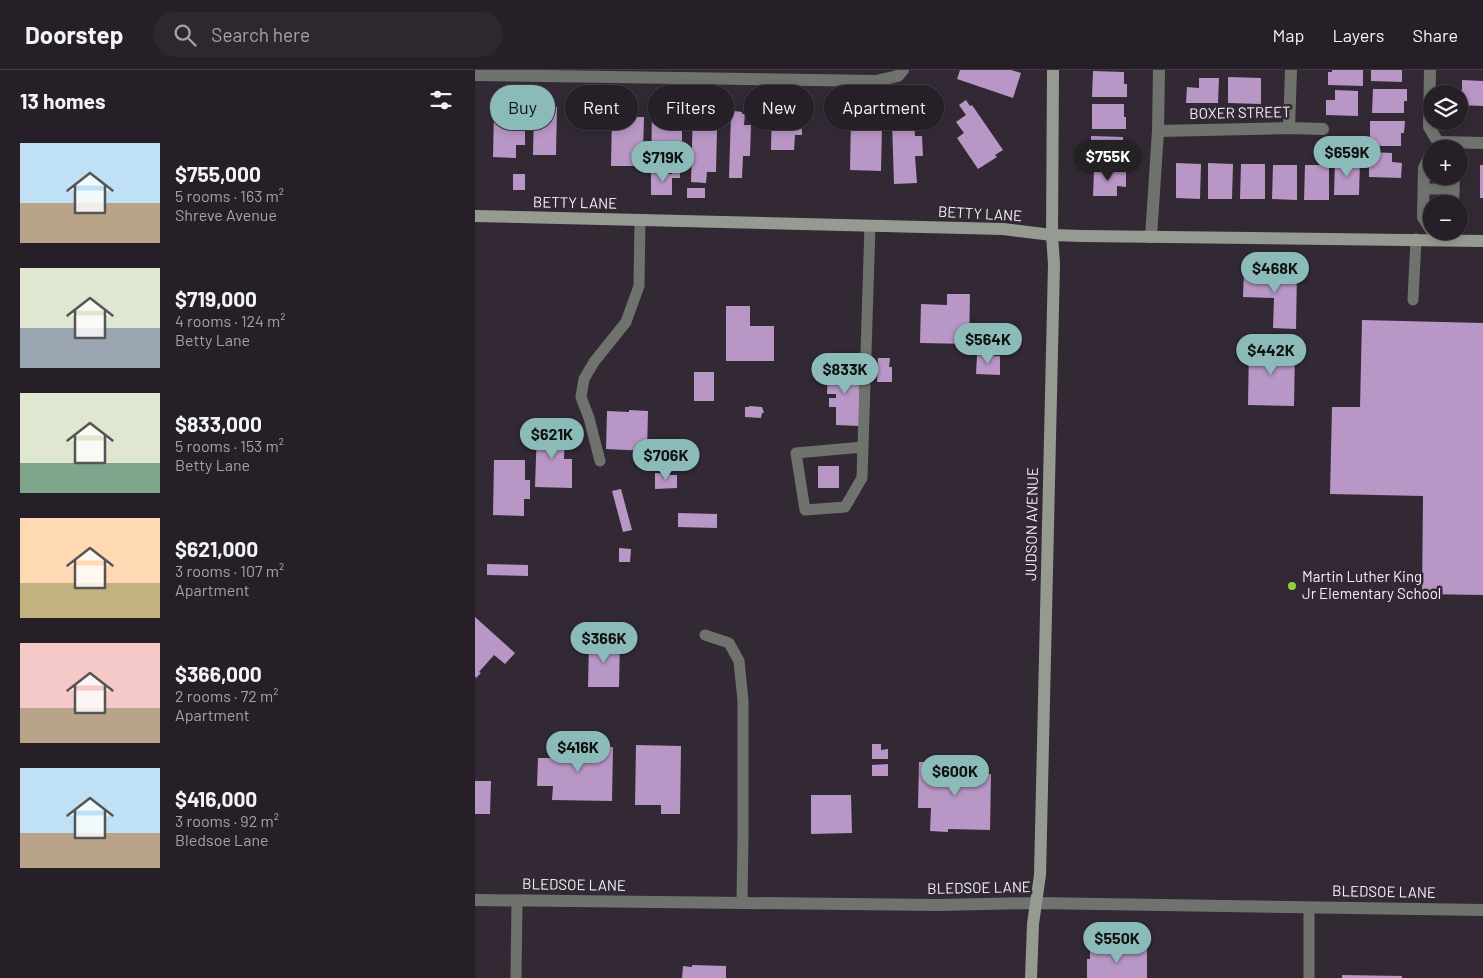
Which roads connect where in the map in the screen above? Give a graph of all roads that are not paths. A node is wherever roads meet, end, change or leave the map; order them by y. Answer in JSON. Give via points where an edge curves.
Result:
{"nodes":[{"id":1,"x":903,"y":70,"type":"edge"},
{"id":2,"x":1053,"y":70,"type":"edge"},
{"id":3,"x":1159,"y":70,"type":"edge"},
{"id":4,"x":1291,"y":70,"type":"edge"},
{"id":5,"x":1430,"y":70,"type":"edge"},
{"id":6,"x":475,"y":75,"type":"edge"},
{"id":7,"x":1289,"y":128,"type":"junction"},
{"id":8,"x":1323,"y":129,"type":"dead end"},
{"id":9,"x":1158,"y":131,"type":"junction"},
{"id":10,"x":1436,"y":140,"type":"edge"},
{"id":11,"x":1483,"y":144,"type":"edge"},
{"id":12,"x":1468,"y":145,"type":"edge"},
{"id":13,"x":1424,"y":185,"type":"edge"},
{"id":14,"x":1444,"y":185,"type":"edge"},
{"id":15,"x":1424,"y":189,"type":"junction"},
{"id":16,"x":1424,"y":195,"type":"edge"},
{"id":17,"x":475,"y":216,"type":"edge"},
{"id":18,"x":640,"y":220,"type":"junction"},
{"id":19,"x":870,"y":226,"type":"junction"},
{"id":20,"x":1052,"y":235,"type":"junction"},
{"id":21,"x":1151,"y":237,"type":"junction"},
{"id":22,"x":1423,"y":237,"type":"edge"},
{"id":23,"x":1468,"y":238,"type":"edge"},
{"id":24,"x":1416,"y":239,"type":"junction"},
{"id":25,"x":1483,"y":241,"type":"edge"},
{"id":26,"x":1413,"y":300,"type":"dead end"},
{"id":27,"x":863,"y":447,"type":"junction"},
{"id":28,"x":600,"y":461,"type":"dead end"},
{"id":29,"x":705,"y":635,"type":"dead end"},
{"id":30,"x":475,"y":900,"type":"edge"},
{"id":31,"x":517,"y":901,"type":"junction"},
{"id":32,"x":742,"y":903,"type":"junction"},
{"id":33,"x":1037,"y":903,"type":"junction"},
{"id":34,"x":1309,"y":907,"type":"junction"},
{"id":35,"x":1483,"y":910,"type":"edge"},
{"id":36,"x":516,"y":978,"type":"edge"},
{"id":37,"x":1031,"y":978,"type":"edge"},
{"id":38,"x":1309,"y":978,"type":"edge"}],
"edges":[{"from":1,"to":6,"type":"street","via":[[898,76],[876,81]]},
{"from":2,"to":20,"type":"street","name":"JUDSON AVENUE"},
{"from":3,"to":9,"type":"street"},
{"from":4,"to":7,"type":"street"},
{"from":5,"to":10,"type":"street","via":[[1429,127]]},
{"from":7,"to":8,"type":"street","name":"BOXER STREET"},
{"from":7,"to":9,"type":"street","name":"BOXER STREET"},
{"from":9,"to":21,"type":"street"},
{"from":11,"to":12,"type":"street"},
{"from":13,"to":15,"type":"street"},
{"from":14,"to":15,"type":"lane"},
{"from":15,"to":16,"type":"street"},
{"from":17,"to":18,"type":"street","name":"BETTY LANE"},
{"from":18,"to":19,"type":"street","name":"BETTY LANE"},
{"from":18,"to":28,"type":"lane","via":[[639,286],[626,322],[584,379],[581,397]]},
{"from":19,"to":20,"type":"street","name":"BETTY LANE","via":[[1003,229]]},
{"from":19,"to":27,"type":"lane"},
{"from":20,"to":21,"type":"street","name":"BETTY LANE"},
{"from":20,"to":33,"type":"street","name":"JUDSON AVENUE","via":[[1055,264]]},
{"from":21,"to":24,"type":"street","name":"BETTY LANE"},
{"from":22,"to":24,"type":"street","name":"BETTY LANE"},
{"from":23,"to":25,"type":"street","name":"BETTY LANE"},
{"from":24,"to":26,"type":"lane"},
{"from":27,"to":27,"type":"lane","via":[[862,478],[845,507],[805,510],[795,453]]},
{"from":29,"to":32,"type":"lane","via":[[729,643],[739,661],[743,701]]},
{"from":30,"to":31,"type":"street","name":"BLEDSOE LANE"},
{"from":31,"to":32,"type":"street","name":"BLEDSOE LANE"},
{"from":31,"to":36,"type":"lane"},
{"from":32,"to":33,"type":"street","name":"BLEDSOE LANE"},
{"from":33,"to":34,"type":"street","name":"BLEDSOE LANE"},
{"from":33,"to":37,"type":"street","name":"JUDSON AVENUE"},
{"from":34,"to":35,"type":"street","name":"BLEDSOE LANE"},
{"from":34,"to":38,"type":"lane"}]}
